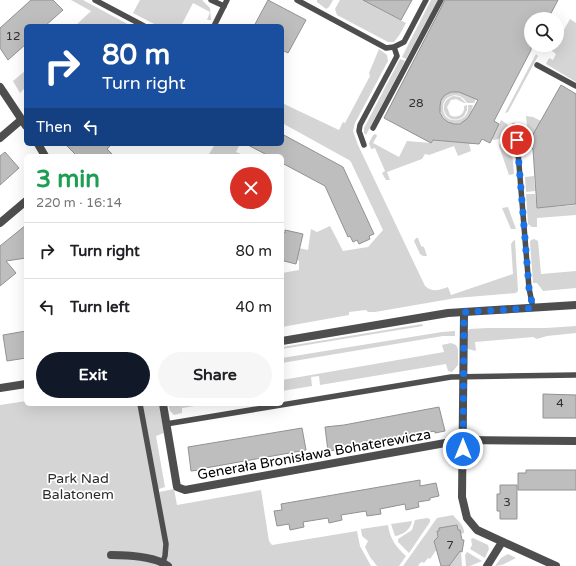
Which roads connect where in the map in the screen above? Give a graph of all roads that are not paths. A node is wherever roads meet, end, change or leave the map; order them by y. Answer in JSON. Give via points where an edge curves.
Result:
{"nodes":[{"id":1,"x":95,"y":0,"type":"edge"},
{"id":2,"x":211,"y":0,"type":"edge"},
{"id":3,"x":227,"y":0,"type":"edge"},
{"id":4,"x":296,"y":0,"type":"edge"},
{"id":5,"x":426,"y":0,"type":"edge"},
{"id":6,"x":441,"y":0,"type":"edge"},
{"id":7,"x":224,"y":6,"type":"junction"},
{"id":8,"x":140,"y":24,"type":"edge"},
{"id":9,"x":215,"y":24,"type":"edge"},
{"id":10,"x":394,"y":47,"type":"junction"},
{"id":11,"x":537,"y":65,"type":"dead end"},
{"id":12,"x":576,"y":86,"type":"edge"},
{"id":13,"x":0,"y":87,"type":"edge"},
{"id":14,"x":24,"y":123,"type":"edge"},
{"id":15,"x":514,"y":126,"type":"dead end"},
{"id":16,"x":373,"y":128,"type":"dead end"},
{"id":17,"x":516,"y":133,"type":"dead end"},
{"id":18,"x":0,"y":138,"type":"edge"},
{"id":19,"x":517,"y":140,"type":"dead end"},
{"id":20,"x":364,"y":145,"type":"dead end"},
{"id":21,"x":24,"y":203,"type":"edge"},
{"id":22,"x":0,"y":223,"type":"edge"},
{"id":23,"x":576,"y":305,"type":"edge"},
{"id":24,"x":533,"y":308,"type":"junction"},
{"id":25,"x":464,"y":312,"type":"junction"},
{"id":26,"x":284,"y":341,"type":"edge"},
{"id":27,"x":576,"y":375,"type":"edge"},
{"id":28,"x":463,"y":376,"type":"junction"},
{"id":29,"x":24,"y":384,"type":"edge"},
{"id":30,"x":0,"y":388,"type":"edge"},
{"id":31,"x":284,"y":404,"type":"edge"},
{"id":32,"x":140,"y":406,"type":"edge"},
{"id":33,"x":163,"y":406,"type":"edge"},
{"id":34,"x":273,"y":406,"type":"edge"},
{"id":35,"x":166,"y":424,"type":"junction"},
{"id":36,"x":462,"y":440,"type":"junction"},
{"id":37,"x":576,"y":441,"type":"edge"},
{"id":38,"x":502,"y":542,"type":"junction"},
{"id":39,"x":111,"y":555,"type":"dead end"},
{"id":40,"x":165,"y":564,"type":"edge"},
{"id":41,"x":487,"y":566,"type":"edge"},
{"id":42,"x":556,"y":566,"type":"edge"}],
"edges":[{"from":1,"to":8,"type":"lane"},
{"from":2,"to":7,"type":"lane"},
{"from":3,"to":7,"type":"lane"},
{"from":4,"to":10,"type":"lane","via":[[386,48]]},
{"from":5,"to":10,"type":"lane","via":[[404,42]]},
{"from":6,"to":16,"type":"lane"},
{"from":7,"to":9,"type":"lane"},
{"from":10,"to":20,"type":"lane","via":[[397,56],[360,125],[359,131]]},
{"from":11,"to":12,"type":"lane"},
{"from":13,"to":14,"type":"street"},
{"from":14,"to":18,"type":"street"},
{"from":15,"to":17,"type":"lane"},
{"from":19,"to":24,"type":"lane","via":[[529,288]]},
{"from":21,"to":22,"type":"street"},
{"from":23,"to":24,"type":"street"},
{"from":24,"to":25,"type":"street"},
{"from":25,"to":26,"type":"street"},
{"from":25,"to":28,"type":"street"},
{"from":27,"to":28,"type":"lane"},
{"from":28,"to":31,"type":"lane"},
{"from":28,"to":36,"type":"street"},
{"from":29,"to":30,"type":"street"},
{"from":32,"to":40,"type":"lane","via":[[166,544]]},
{"from":33,"to":35,"type":"street"},
{"from":34,"to":35,"type":"lane"},
{"from":35,"to":36,"type":"street","name":"Generała Bronisława Bohaterewicza","via":[[177,487],[185,490]]},
{"from":36,"to":37,"type":"street","name":"Generała Bronisława Bohaterewicza"},
{"from":36,"to":38,"type":"street","via":[[462,497],[467,518],[477,530]]},
{"from":38,"to":41,"type":"street"},
{"from":38,"to":42,"type":"street"},
{"from":39,"to":40,"type":"street","via":[[133,556]]}]}
